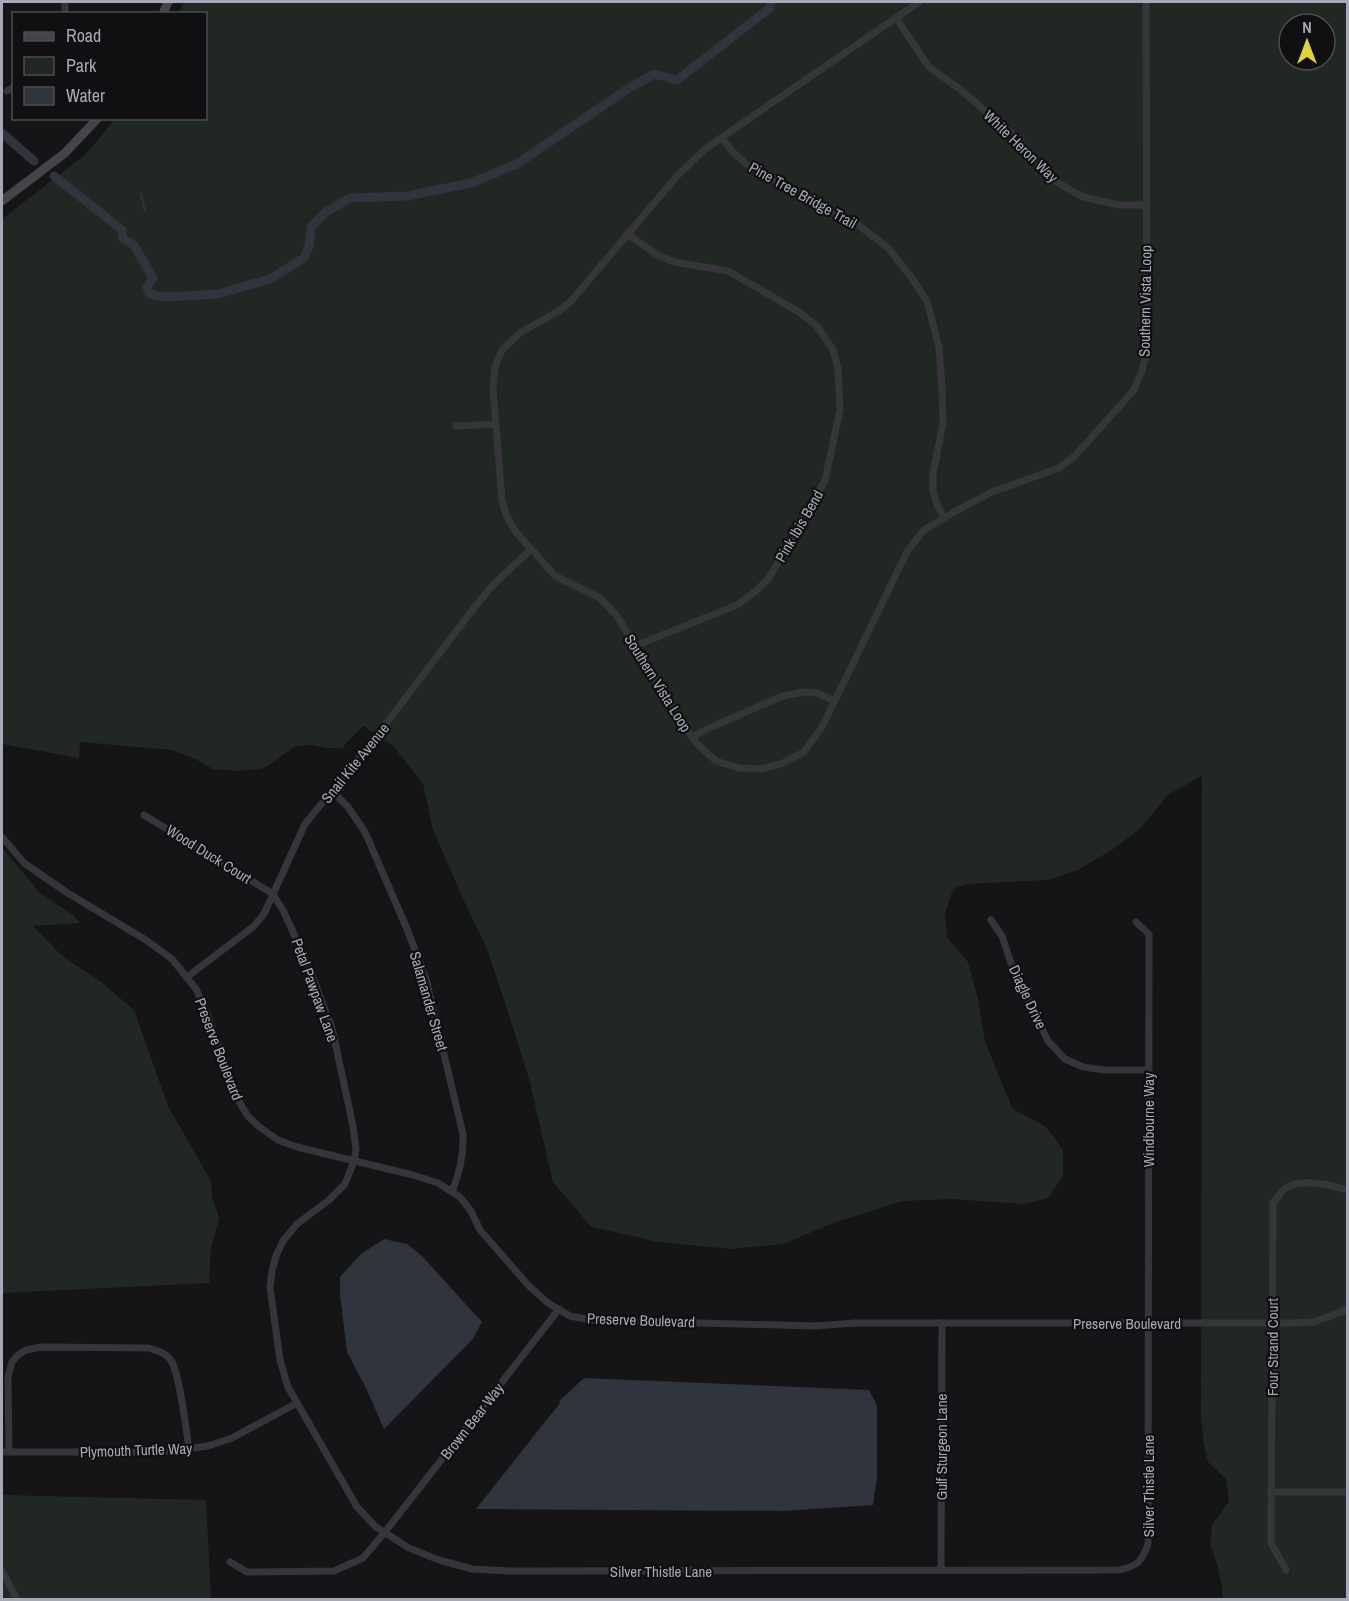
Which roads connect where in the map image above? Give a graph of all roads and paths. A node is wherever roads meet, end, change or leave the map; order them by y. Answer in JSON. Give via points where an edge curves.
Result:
{"nodes":[{"id":1,"x":919,"y":2,"type":"edge"},
{"id":2,"x":1146,"y":2,"type":"edge"},
{"id":3,"x":896,"y":18,"type":"junction"},
{"id":4,"x":97,"y":120,"type":"edge"},
{"id":5,"x":722,"y":138,"type":"junction"},
{"id":6,"x":2,"y":201,"type":"edge"},
{"id":7,"x":1147,"y":205,"type":"junction"},
{"id":8,"x":627,"y":234,"type":"junction"},
{"id":9,"x":496,"y":424,"type":"junction"},
{"id":10,"x":456,"y":426,"type":"dead end"},
{"id":11,"x":944,"y":518,"type":"junction"},
{"id":12,"x":531,"y":549,"type":"junction"},
{"id":13,"x":635,"y":646,"type":"junction"},
{"id":14,"x":834,"y":701,"type":"junction"},
{"id":15,"x":692,"y":737,"type":"junction"},
{"id":16,"x":332,"y":791,"type":"junction"},
{"id":17,"x":144,"y":815,"type":"dead end"},
{"id":18,"x":2,"y":837,"type":"edge"},
{"id":19,"x":273,"y":894,"type":"junction"},
{"id":20,"x":991,"y":920,"type":"dead end"},
{"id":21,"x":1136,"y":922,"type":"dead end"},
{"id":22,"x":187,"y":977,"type":"junction"},
{"id":23,"x":1148,"y":1070,"type":"junction"},
{"id":24,"x":354,"y":1161,"type":"junction"},
{"id":25,"x":1347,"y":1190,"type":"edge"},
{"id":26,"x":452,"y":1191,"type":"junction"},
{"id":27,"x":1347,"y":1308,"type":"edge"},
{"id":28,"x":559,"y":1309,"type":"junction"},
{"id":29,"x":942,"y":1323,"type":"junction"},
{"id":30,"x":1148,"y":1323,"type":"junction"},
{"id":31,"x":1271,"y":1323,"type":"junction"},
{"id":32,"x":297,"y":1403,"type":"junction"},
{"id":33,"x":189,"y":1449,"type":"junction"},
{"id":34,"x":5,"y":1452,"type":"edge"},
{"id":35,"x":1271,"y":1492,"type":"junction"},
{"id":36,"x":1347,"y":1492,"type":"edge"},
{"id":37,"x":385,"y":1532,"type":"junction"},
{"id":38,"x":230,"y":1562,"type":"dead end"},
{"id":39,"x":941,"y":1570,"type":"junction"},
{"id":40,"x":1286,"y":1570,"type":"dead end"},
{"id":41,"x":2,"y":1571,"type":"edge"},
{"id":42,"x":17,"y":1599,"type":"edge"}],
"edges":[{"from":1,"to":3,"type":"street","name":"Southern Vista Loop"},
{"from":2,"to":7,"type":"street","name":"Southern Vista Loop"},
{"from":3,"to":5,"type":"street","name":"Southern Vista Loop"},
{"from":3,"to":7,"type":"street","name":"White Heron Way","via":[[929,67],[1019,140],[1051,179],[1083,197],[1119,205]]},
{"from":4,"to":6,"type":"street","via":[[65,153]]},
{"from":5,"to":8,"type":"street","name":"Southern Vista Loop","via":[[678,175]]},
{"from":5,"to":11,"type":"street","name":"Pine Tree Bridge Trail","via":[[746,164],[857,224],[888,248],[927,301],[939,347],[942,390],[943,423],[933,491]]},
{"from":7,"to":11,"type":"street","name":"Southern Vista Loop","via":[[1147,350],[1133,391],[1075,456],[1059,468],[992,492]]},
{"from":8,"to":9,"type":"street","name":"Southern Vista Loop","via":[[571,302],[520,332],[502,350],[493,389]]},
{"from":8,"to":13,"type":"street","name":"Pink Ibis Bend","via":[[674,262],[728,271],[817,326],[833,350],[840,410],[825,480],[769,578],[737,604]]},
{"from":9,"to":10,"type":"street"},
{"from":9,"to":12,"type":"street","name":"Southern Vista Loop","via":[[502,500],[507,517]]},
{"from":11,"to":14,"type":"street","name":"Southern Vista Loop","via":[[924,530],[908,550]]},
{"from":12,"to":13,"type":"street","name":"Southern Vista Loop","via":[[555,576],[600,598],[617,616]]},
{"from":12,"to":16,"type":"street","name":"Snail Kite Avenue","via":[[466,617]]},
{"from":13,"to":15,"type":"street","name":"Southern Vista Loop"},
{"from":14,"to":15,"type":"street","via":[[817,693],[783,696]]},
{"from":14,"to":15,"type":"street","name":"Southern Vista Loop","via":[[804,752],[762,769],[716,761]]},
{"from":16,"to":19,"type":"street","name":"Snail Kite Avenue","via":[[305,824]]},
{"from":16,"to":26,"type":"street","name":"Salamander Street","via":[[365,832],[426,979],[463,1134],[464,1151]]},
{"from":17,"to":19,"type":"street","name":"Wood Duck Court"},
{"from":18,"to":22,"type":"street","name":"Preserve Boulevard","via":[[24,863],[146,940],[172,959]]},
{"from":19,"to":22,"type":"street","name":"Snail Kite Avenue","via":[[254,926]]},
{"from":19,"to":24,"type":"street","name":"Petal Pawpaw Lane","via":[[310,970],[332,1028],[353,1126]]},
{"from":20,"to":23,"type":"street","name":"Diagle Drive","via":[[1002,936],[1048,1041],[1065,1059],[1104,1070]]},
{"from":21,"to":23,"type":"street","name":"Windbourne Way","via":[[1149,934]]},
{"from":22,"to":24,"type":"street","name":"Preserve Boulevard","via":[[206,1010],[247,1115],[278,1140]]},
{"from":23,"to":30,"type":"street","name":"Windbourne Way"},
{"from":24,"to":26,"type":"street","name":"Preserve Boulevard","via":[[413,1175]]},
{"from":24,"to":32,"type":"street","name":"Silver Thistle Lane","via":[[345,1184],[297,1224],[283,1241],[272,1271],[270,1287],[280,1360]]},
{"from":25,"to":31,"type":"street","name":"Four Strand Court","via":[[1298,1183],[1285,1188],[1273,1203]]},
{"from":26,"to":28,"type":"street","name":"Preserve Boulevard","via":[[529,1286]]},
{"from":27,"to":31,"type":"street","name":"Preserve Boulevard","via":[[1314,1322]]},
{"from":28,"to":29,"type":"street","name":"Preserve Boulevard","via":[[590,1320],[814,1326]]},
{"from":28,"to":37,"type":"street","name":"Brown Bear Way"},
{"from":29,"to":30,"type":"street","name":"Preserve Boulevard"},
{"from":29,"to":39,"type":"street","name":"Gulf Sturgeon Lane"},
{"from":30,"to":31,"type":"street","name":"Preserve Boulevard"},
{"from":30,"to":39,"type":"street","name":"Silver Thistle Lane","via":[[1148,1544],[1138,1563],[1119,1570]]},
{"from":31,"to":35,"type":"street","name":"Four Strand Court"},
{"from":32,"to":33,"type":"street","name":"Plymouth Turtle Way","via":[[231,1438]]},
{"from":32,"to":37,"type":"street","name":"Silver Thistle Lane","via":[[357,1507]]},
{"from":33,"to":34,"type":"street","name":"Plymouth Turtle Way"},
{"from":33,"to":34,"type":"street","via":[[178,1380],[165,1353],[149,1348],[41,1347],[26,1350],[12,1362]]},
{"from":35,"to":36,"type":"street"},
{"from":35,"to":40,"type":"street","name":"Four Strand Court","via":[[1271,1543]]},
{"from":37,"to":38,"type":"street","name":"Brown Bear Way","via":[[363,1557],[334,1571],[247,1572]]},
{"from":37,"to":39,"type":"street","name":"Silver Thistle Lane","via":[[410,1548],[472,1569]]},
{"from":41,"to":42,"type":"street"}]}
